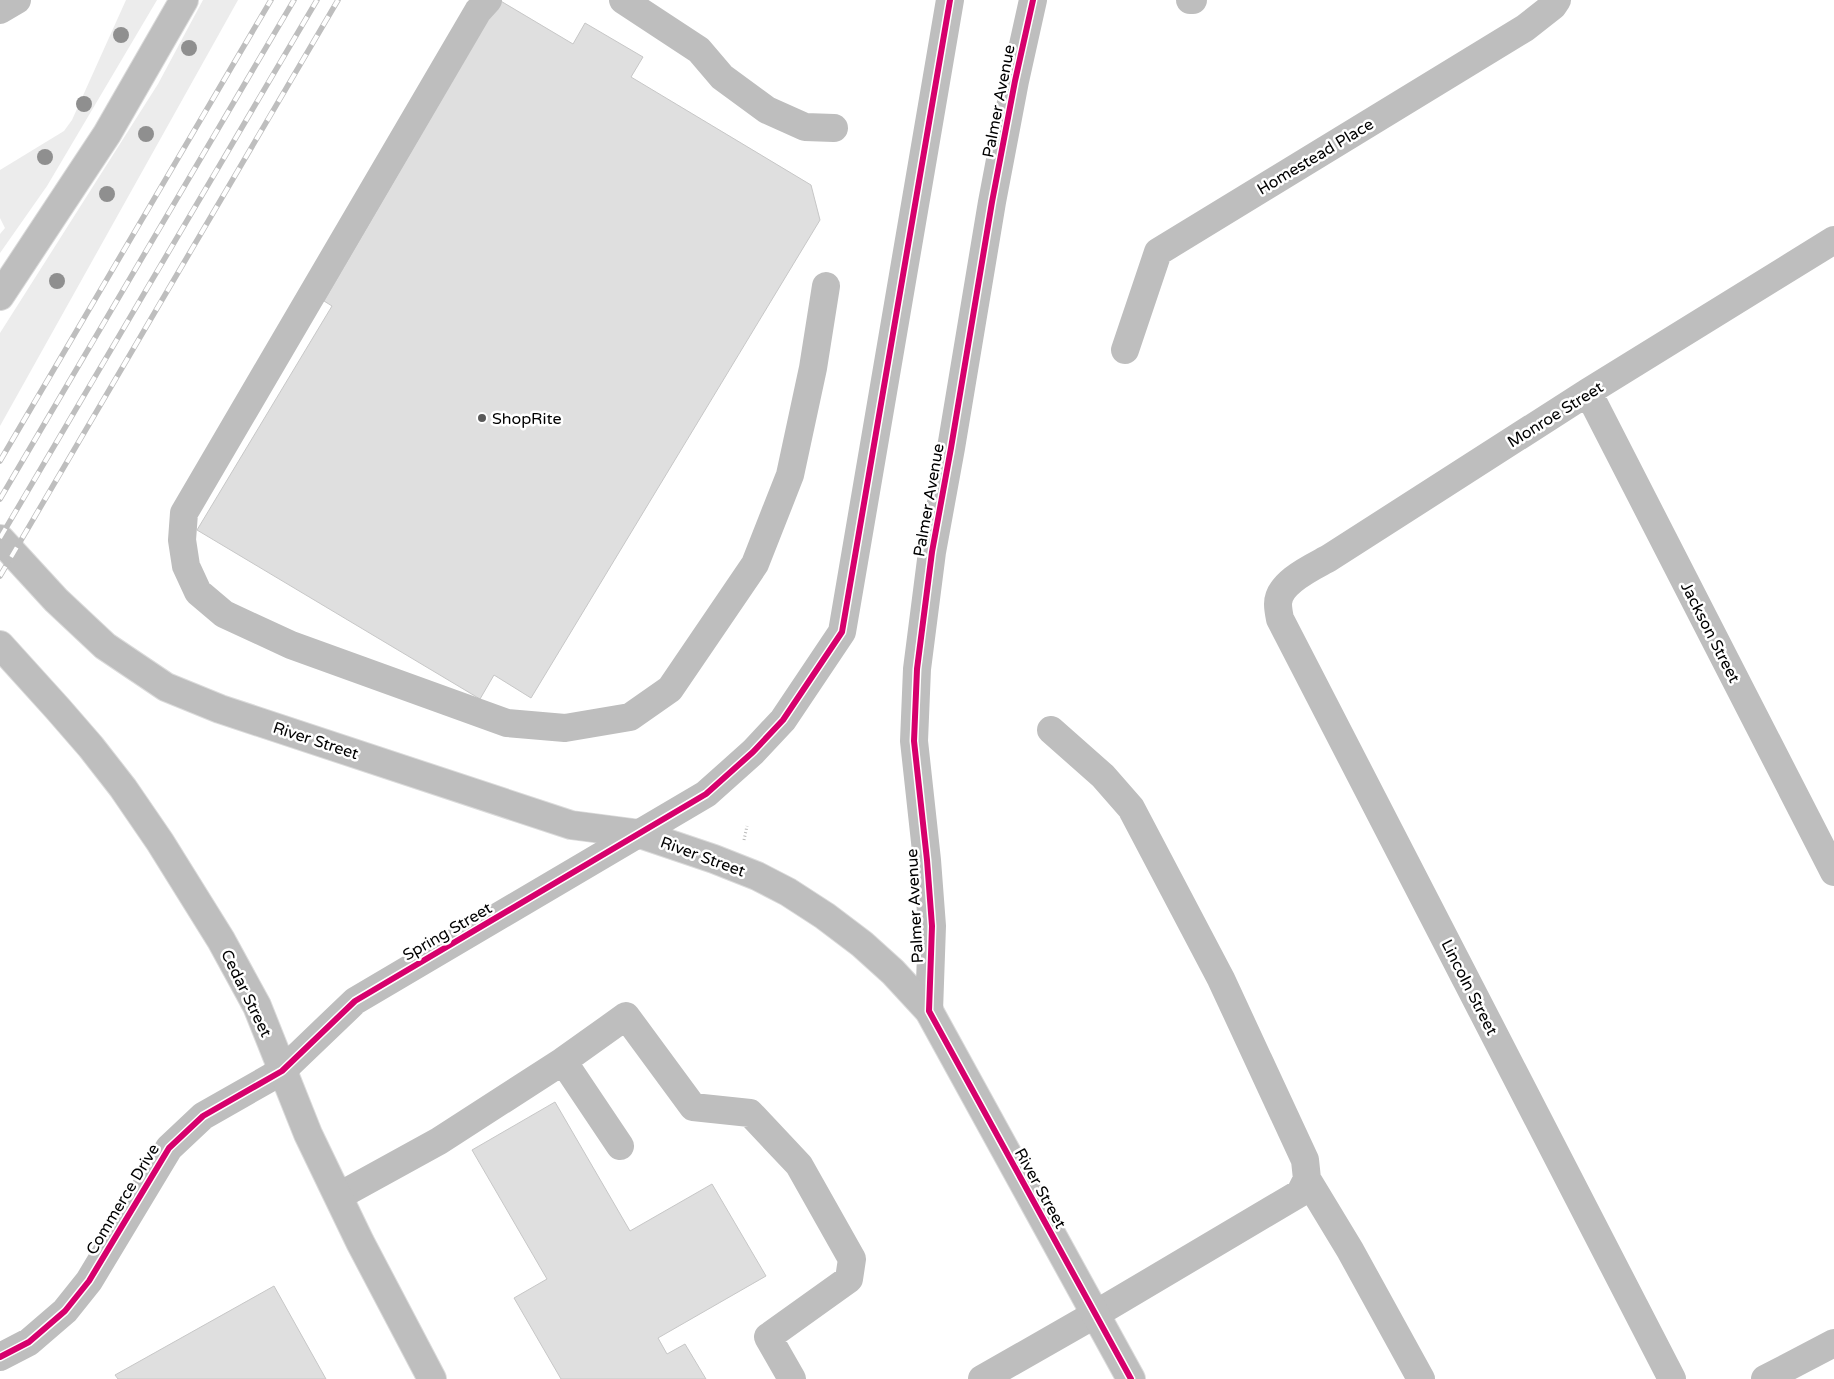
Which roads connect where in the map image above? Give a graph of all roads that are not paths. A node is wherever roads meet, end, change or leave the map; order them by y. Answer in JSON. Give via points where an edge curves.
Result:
{"nodes":[{"id":1,"x":17,"y":0,"type":"edge"},
{"id":2,"x":184,"y":0,"type":"edge"},
{"id":3,"x":488,"y":0,"type":"edge"},
{"id":4,"x":623,"y":0,"type":"edge"},
{"id":5,"x":950,"y":0,"type":"edge"},
{"id":6,"x":1034,"y":0,"type":"edge"},
{"id":7,"x":1557,"y":0,"type":"edge"},
{"id":8,"x":0,"y":10,"type":"edge"},
{"id":9,"x":834,"y":128,"type":"dead end"},
{"id":10,"x":1834,"y":240,"type":"edge"},
{"id":11,"x":826,"y":286,"type":"dead end"},
{"id":12,"x":0,"y":296,"type":"edge"},
{"id":13,"x":1125,"y":350,"type":"dead end"},
{"id":14,"x":1588,"y":392,"type":"junction"},
{"id":15,"x":0,"y":539,"type":"edge"},
{"id":16,"x":1280,"y":593,"type":"joint"},
{"id":17,"x":0,"y":645,"type":"edge"},
{"id":18,"x":1051,"y":730,"type":"dead end"},
{"id":19,"x":640,"y":834,"type":"junction"},
{"id":20,"x":1834,"y":872,"type":"edge"},
{"id":21,"x":929,"y":1011,"type":"junction"},
{"id":22,"x":562,"y":1061,"type":"junction"},
{"id":23,"x":282,"y":1071,"type":"junction"},
{"id":24,"x":620,"y":1146,"type":"dead end"},
{"id":25,"x":1307,"y":1179,"type":"junction"},
{"id":26,"x":339,"y":1196,"type":"junction"},
{"id":27,"x":1094,"y":1315,"type":"junction"},
{"id":28,"x":1834,"y":1343,"type":"edge"},
{"id":29,"x":0,"y":1357,"type":"edge"},
{"id":30,"x":432,"y":1379,"type":"edge"},
{"id":31,"x":792,"y":1379,"type":"edge"},
{"id":32,"x":982,"y":1379,"type":"edge"},
{"id":33,"x":1130,"y":1379,"type":"edge"},
{"id":34,"x":1421,"y":1379,"type":"edge"},
{"id":35,"x":1672,"y":1379,"type":"edge"},
{"id":36,"x":1765,"y":1379,"type":"edge"}],
"edges":[{"from":1,"to":8,"type":"main road"},
{"from":2,"to":12,"type":"main road","via":[[107,134]]},
{"from":3,"to":11,"type":"main road","via":[[478,11],[184,513],[182,540],[186,566],[198,592],[224,614],[291,645],[507,722],[565,728],[630,717],[670,688],[755,564],[790,475],[813,368]]},
{"from":4,"to":9,"type":"main road","via":[[699,50],[722,77],[767,110],[805,128]]},
{"from":5,"to":19,"type":"main road","via":[[842,632],[783,720],[753,752],[706,794]]},
{"from":6,"to":21,"type":"main road","name":"Palmer Avenue","via":[[992,202],[932,552],[917,669],[914,741],[932,926]]},
{"from":7,"to":13,"type":"main road","name":"Homestead Place","via":[[1525,28],[1158,252]]},
{"from":10,"to":14,"type":"main road","name":"Monroe Street"},
{"from":14,"to":16,"type":"main road","name":"Monroe Street","via":[[1295,577]]},
{"from":14,"to":20,"type":"main road","name":"Jackson Street"},
{"from":15,"to":19,"type":"main road","name":"River Street","via":[[104,646],[166,688],[571,825]]},
{"from":16,"to":35,"type":"main road","name":"Lincoln Street","via":[[1280,620]]},
{"from":17,"to":23,"type":"main road","name":"Cedar Street","via":[[91,747],[160,842],[221,940],[257,1006]]},
{"from":18,"to":25,"type":"main road","via":[[1103,776],[1131,808],[1221,979],[1305,1160]]},
{"from":19,"to":21,"type":"main road","name":"River Street","via":[[757,876],[788,892],[862,944]]},
{"from":19,"to":23,"type":"main road","name":"Spring Street","via":[[355,1002]]},
{"from":21,"to":27,"type":"main road","name":"River Street"},
{"from":22,"to":24,"type":"main road"},
{"from":22,"to":26,"type":"main road","via":[[439,1141]]},
{"from":22,"to":31,"type":"main road","via":[[626,1016],[693,1107],[750,1113],[799,1166],[852,1259],[849,1279],[768,1337]]},
{"from":23,"to":26,"type":"main road","name":"Cedar Street"},
{"from":23,"to":29,"type":"main road","name":"Commerce Drive","via":[[203,1116],[169,1148],[89,1281],[65,1311],[29,1342]]},
{"from":25,"to":27,"type":"main road","via":[[1300,1193]]},
{"from":25,"to":34,"type":"main road"},
{"from":26,"to":30,"type":"main road","name":"Cedar Street"},
{"from":27,"to":32,"type":"main road"},
{"from":27,"to":33,"type":"main road","name":"River Street"},
{"from":28,"to":36,"type":"main road"}]}
